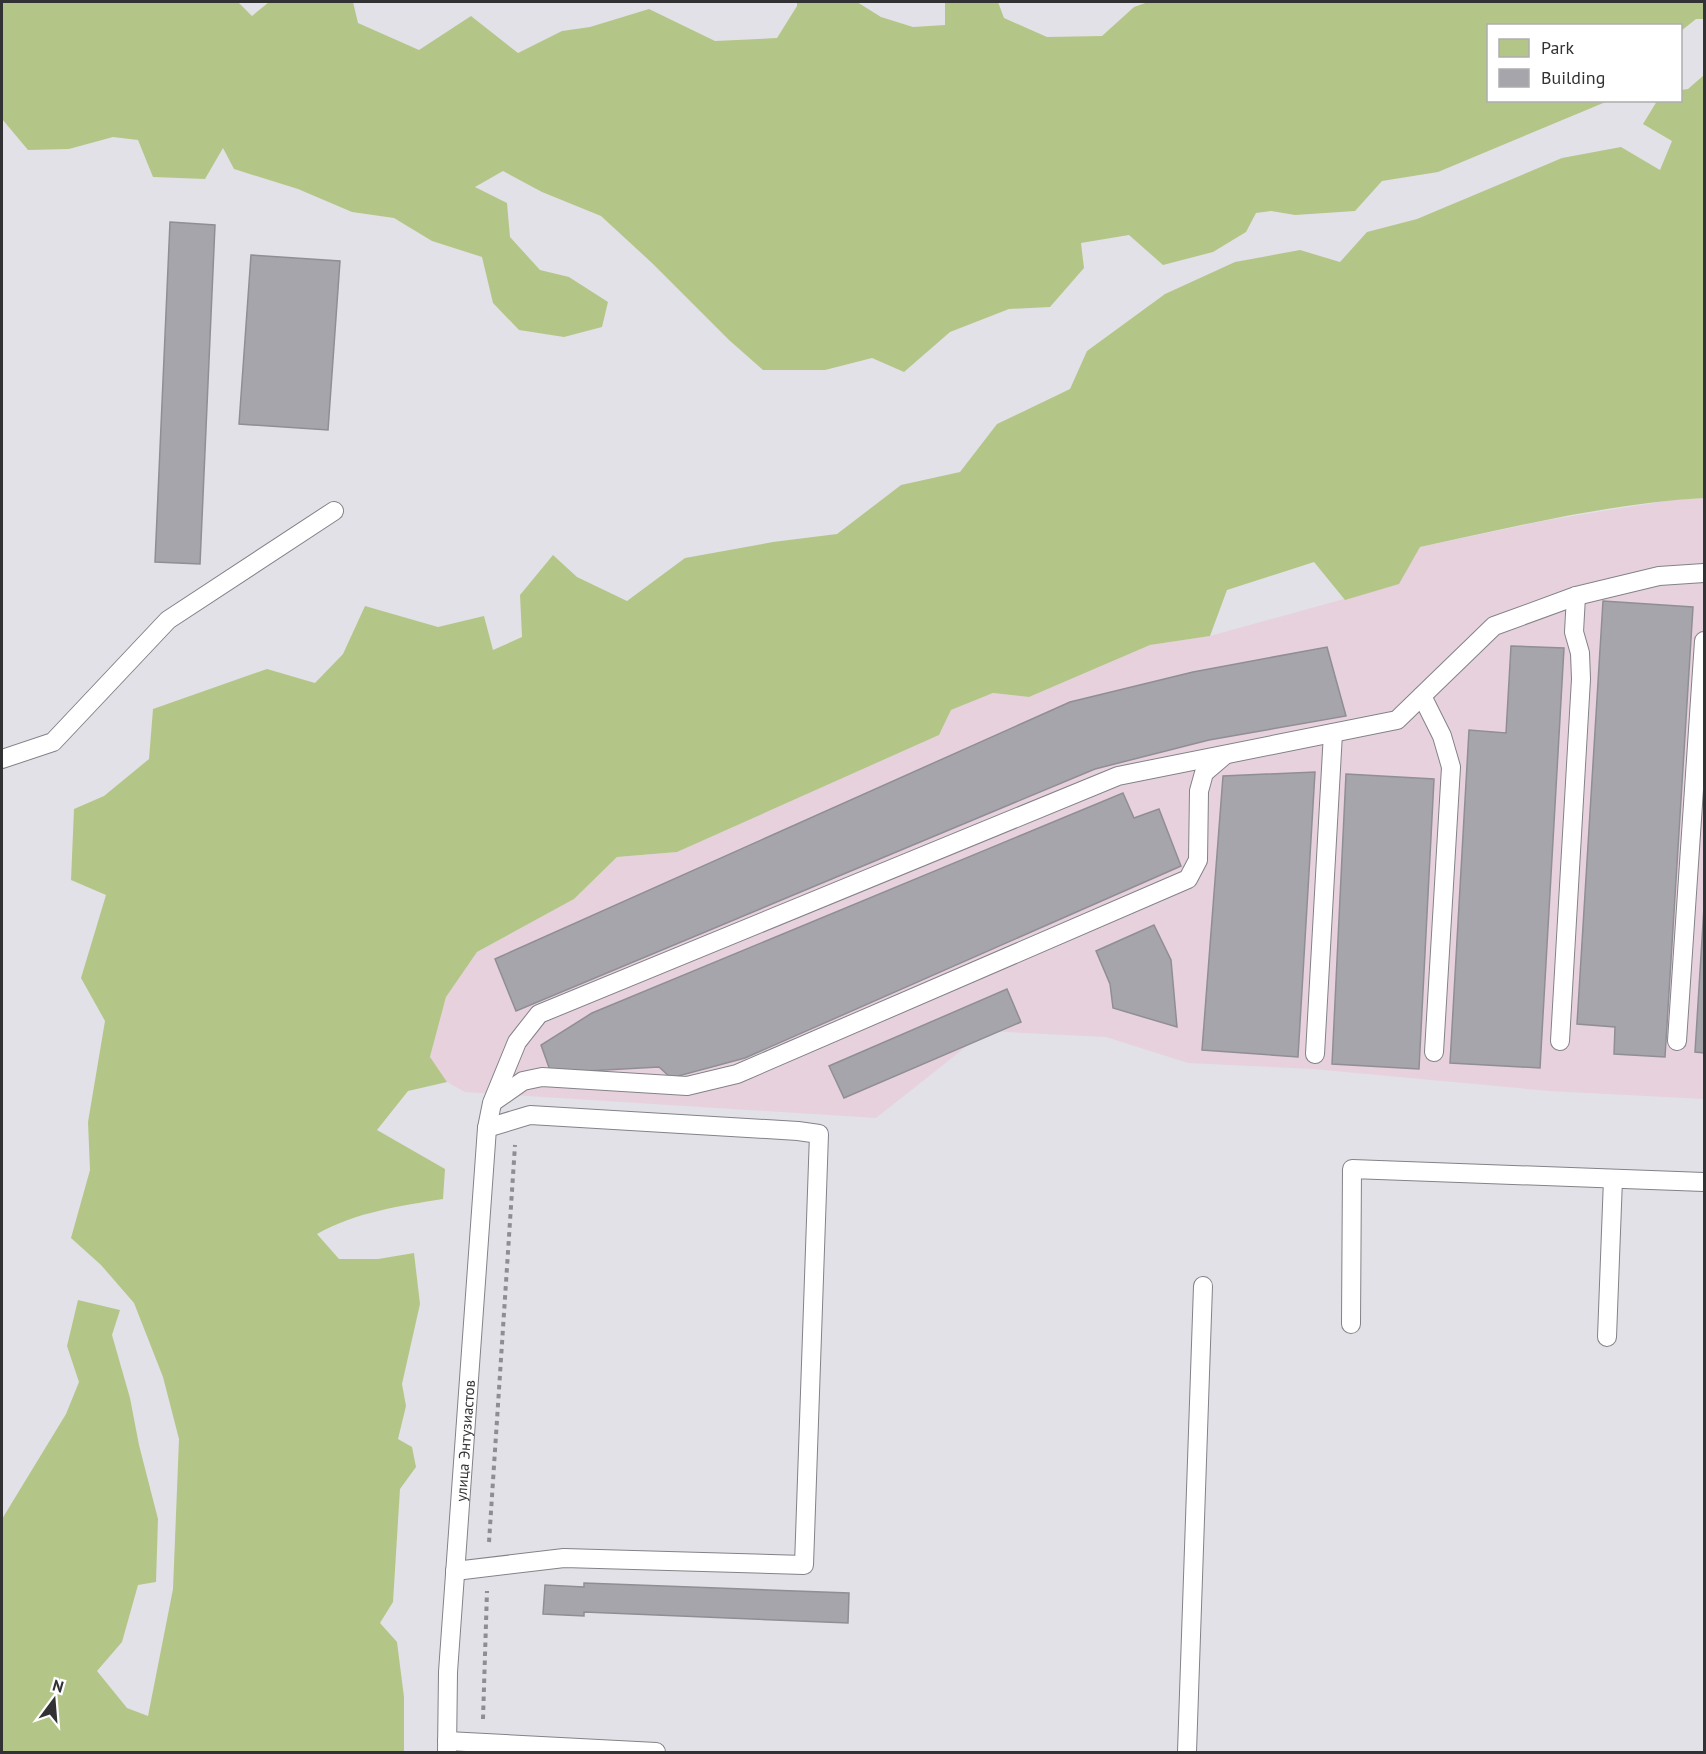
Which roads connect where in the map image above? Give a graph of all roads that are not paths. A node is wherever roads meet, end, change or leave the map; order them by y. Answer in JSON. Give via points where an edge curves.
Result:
{"nodes":[{"id":1,"x":334,"y":511,"type":"dead end"},
{"id":2,"x":1704,"y":573,"type":"edge"},
{"id":3,"x":1576,"y":596,"type":"junction"},
{"id":4,"x":1704,"y":641,"type":"edge"},
{"id":5,"x":1422,"y":696,"type":"junction"},
{"id":6,"x":1333,"y":733,"type":"junction"},
{"id":7,"x":1226,"y":753,"type":"junction"},
{"id":8,"x":2,"y":759,"type":"edge"},
{"id":9,"x":1560,"y":1041,"type":"dead end"},
{"id":10,"x":1677,"y":1041,"type":"dead end"},
{"id":11,"x":1434,"y":1052,"type":"dead end"},
{"id":12,"x":1315,"y":1054,"type":"dead end"},
{"id":13,"x":492,"y":1103,"type":"junction"},
{"id":14,"x":487,"y":1128,"type":"junction"},
{"id":15,"x":1613,"y":1179,"type":"junction"},
{"id":16,"x":1704,"y":1182,"type":"edge"},
{"id":17,"x":1203,"y":1286,"type":"dead end"},
{"id":18,"x":1351,"y":1324,"type":"dead end"},
{"id":19,"x":1607,"y":1337,"type":"dead end"},
{"id":20,"x":455,"y":1571,"type":"junction"},
{"id":21,"x":447,"y":1747,"type":"edge"},
{"id":22,"x":656,"y":1752,"type":"edge"},
{"id":23,"x":1187,"y":1752,"type":"edge"}],
"edges":[{"from":1,"to":8,"type":"lane","via":[[168,620],[53,742]]},
{"from":2,"to":3,"type":"lane","name":"улица Энтузиастов","via":[[1659,576]]},
{"from":3,"to":5,"type":"lane","name":"улица Энтузиастов","via":[[1494,626]]},
{"from":3,"to":9,"type":"lane","via":[[1574,632],[1581,679]]},
{"from":4,"to":10,"type":"lane"},
{"from":5,"to":6,"type":"lane","name":"улица Энтузиастов","via":[[1397,720]]},
{"from":5,"to":11,"type":"lane","via":[[1442,736],[1451,768]]},
{"from":6,"to":7,"type":"lane","name":"улица Энтузиастов"},
{"from":6,"to":12,"type":"lane"},
{"from":7,"to":13,"type":"lane","name":"улица Энтузиастов","via":[[1118,776],[539,1014],[517,1042]]},
{"from":7,"to":13,"type":"lane","via":[[1204,773],[1199,791],[1198,860],[1188,879],[737,1074],[687,1086],[542,1077],[519,1083]]},
{"from":13,"to":14,"type":"lane","name":"улица Энтузиастов"},
{"from":14,"to":20,"type":"lane","name":"улица Энтузиастов"},
{"from":14,"to":20,"type":"lane","via":[[530,1115],[819,1134],[804,1565],[564,1558]]},
{"from":15,"to":16,"type":"lane"},
{"from":15,"to":18,"type":"lane","via":[[1352,1169]]},
{"from":15,"to":19,"type":"lane"},
{"from":17,"to":23,"type":"lane"},
{"from":20,"to":21,"type":"lane","name":"улица Энтузиастов"},
{"from":21,"to":22,"type":"lane","via":[[482,1743]]}]}
